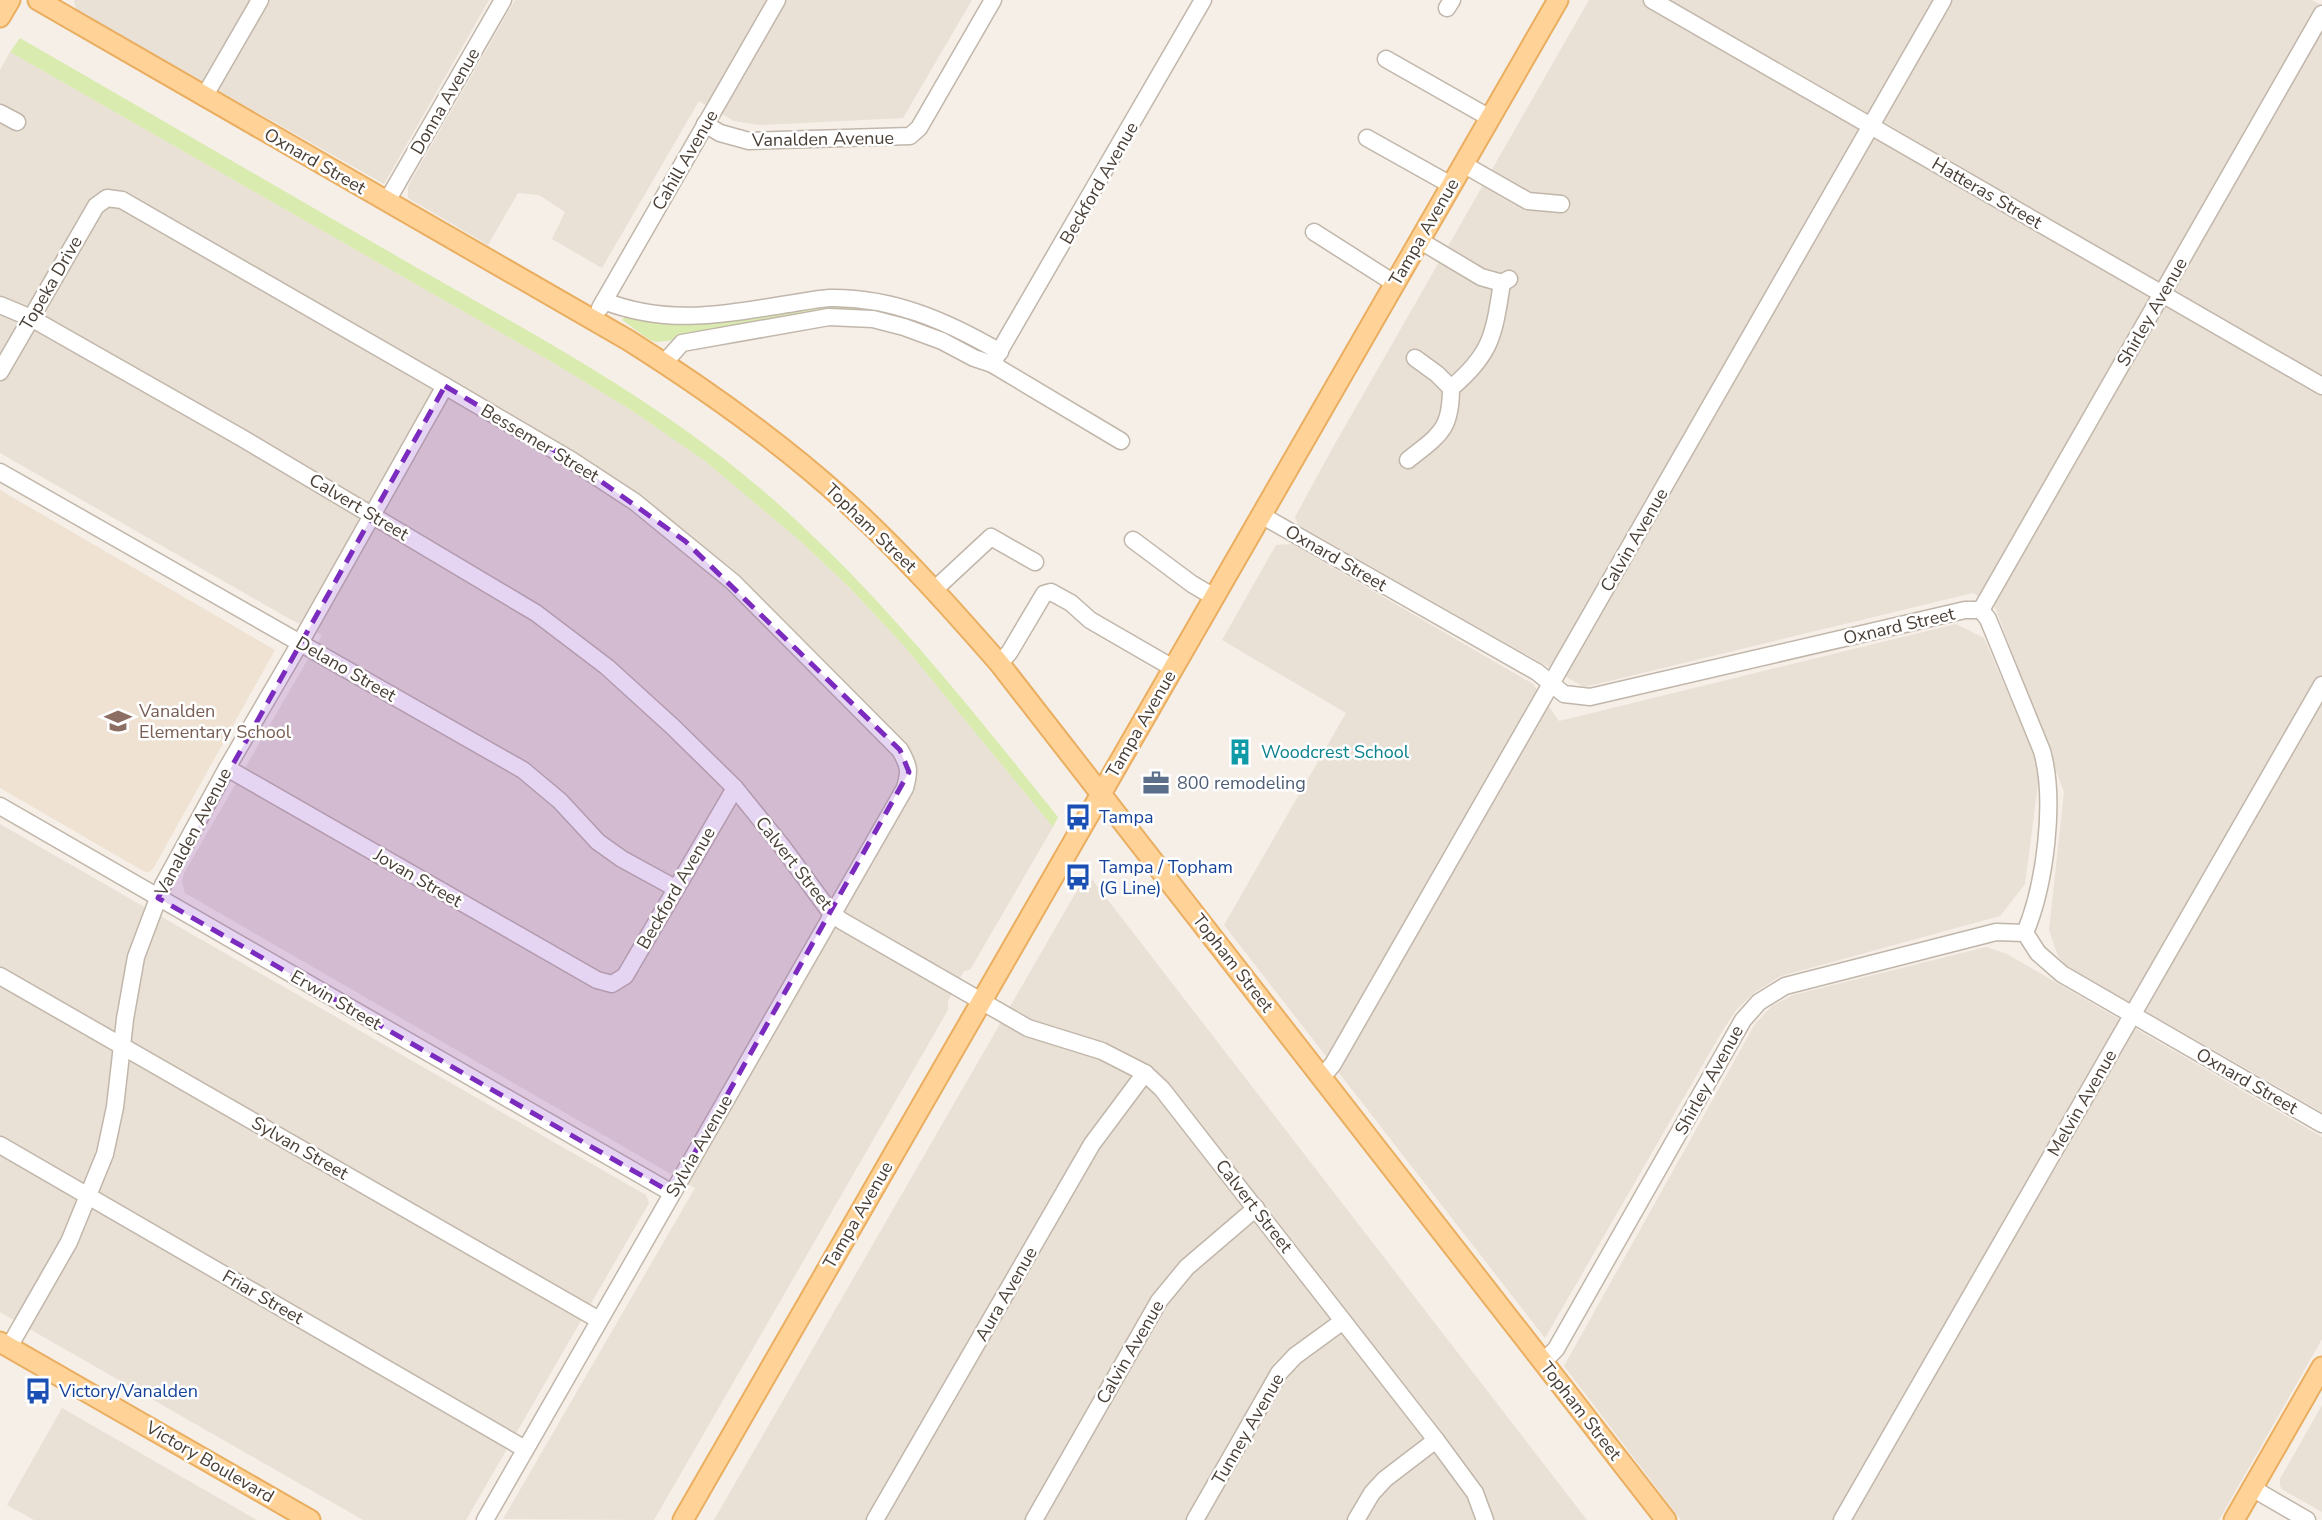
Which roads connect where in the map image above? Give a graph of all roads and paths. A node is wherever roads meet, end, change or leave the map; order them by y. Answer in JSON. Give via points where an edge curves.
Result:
{"nodes":[{"id":1,"x":10,"y":0,"type":"edge"},
{"id":2,"x":38,"y":0,"type":"edge"},
{"id":3,"x":260,"y":0,"type":"edge"},
{"id":4,"x":503,"y":0,"type":"edge"},
{"id":5,"x":777,"y":0,"type":"edge"},
{"id":6,"x":993,"y":0,"type":"edge"},
{"id":7,"x":1203,"y":0,"type":"edge"},
{"id":8,"x":1558,"y":0,"type":"edge"},
{"id":9,"x":1652,"y":0,"type":"edge"},
{"id":10,"x":1943,"y":0,"type":"edge"},
{"id":11,"x":2322,"y":14,"type":"edge"},
{"id":12,"x":0,"y":17,"type":"edge"},
{"id":13,"x":1386,"y":59,"type":"dead end"},
{"id":14,"x":204,"y":97,"type":"junction"},
{"id":15,"x":0,"y":113,"type":"edge"},
{"id":16,"x":1490,"y":118,"type":"junction"},
{"id":17,"x":17,"y":122,"type":"dead end"},
{"id":18,"x":705,"y":124,"type":"junction"},
{"id":19,"x":1871,"y":125,"type":"junction"},
{"id":20,"x":1367,"y":138,"type":"dead end"},
{"id":21,"x":1463,"y":164,"type":"junction"},
{"id":22,"x":1451,"y":185,"type":"junction"},
{"id":23,"x":107,"y":198,"type":"joint"},
{"id":24,"x":387,"y":201,"type":"junction"},
{"id":25,"x":1561,"y":204,"type":"dead end"},
{"id":26,"x":1314,"y":232,"type":"dead end"},
{"id":27,"x":1419,"y":240,"type":"junction"},
{"id":28,"x":1394,"y":283,"type":"junction"},
{"id":29,"x":2163,"y":294,"type":"junction"},
{"id":30,"x":604,"y":301,"type":"junction"},
{"id":31,"x":0,"y":305,"type":"edge"},
{"id":32,"x":31,"y":318,"type":"junction"},
{"id":33,"x":593,"y":320,"type":"junction"},
{"id":34,"x":996,"y":358,"type":"junction"},
{"id":35,"x":1415,"y":358,"type":"dead end"},
{"id":36,"x":664,"y":363,"type":"junction"},
{"id":37,"x":0,"y":372,"type":"edge"},
{"id":38,"x":445,"y":386,"type":"junction"},
{"id":39,"x":2322,"y":386,"type":"edge"},
{"id":40,"x":1451,"y":388,"type":"junction"},
{"id":41,"x":1121,"y":441,"type":"dead end"},
{"id":42,"x":1408,"y":460,"type":"dead end"},
{"id":43,"x":0,"y":472,"type":"edge"},
{"id":44,"x":372,"y":514,"type":"junction"},
{"id":45,"x":1261,"y":515,"type":"junction"},
{"id":46,"x":1133,"y":540,"type":"dead end"},
{"id":47,"x":1035,"y":562,"type":"dead end"},
{"id":48,"x":934,"y":590,"type":"junction"},
{"id":49,"x":1214,"y":597,"type":"junction"},
{"id":50,"x":1980,"y":610,"type":"junction"},
{"id":51,"x":300,"y":643,"type":"junction"},
{"id":52,"x":999,"y":663,"type":"junction"},
{"id":53,"x":1173,"y":668,"type":"junction"},
{"id":54,"x":1552,"y":685,"type":"junction"},
{"id":55,"x":2322,"y":685,"type":"edge"},
{"id":56,"x":227,"y":768,"type":"junction"},
{"id":57,"x":909,"y":772,"type":"joint"},
{"id":58,"x":735,"y":788,"type":"junction"},
{"id":59,"x":1101,"y":793,"type":"junction"},
{"id":60,"x":0,"y":806,"type":"edge"},
{"id":61,"x":675,"y":888,"type":"junction"},
{"id":62,"x":158,"y":898,"type":"junction"},
{"id":63,"x":831,"y":913,"type":"junction"},
{"id":64,"x":2025,"y":933,"type":"junction"},
{"id":65,"x":0,"y":976,"type":"edge"},
{"id":66,"x":612,"y":984,"type":"joint"},
{"id":67,"x":981,"y":1001,"type":"junction"},
{"id":68,"x":2133,"y":1014,"type":"junction"},
{"id":69,"x":123,"y":1046,"type":"junction"},
{"id":70,"x":1145,"y":1073,"type":"junction"},
{"id":71,"x":1322,"y":1077,"type":"junction"},
{"id":72,"x":2322,"y":1125,"type":"edge"},
{"id":73,"x":0,"y":1145,"type":"edge"},
{"id":74,"x":672,"y":1193,"type":"junction"},
{"id":75,"x":89,"y":1197,"type":"junction"},
{"id":76,"x":1256,"y":1208,"type":"junction"},
{"id":77,"x":599,"y":1320,"type":"junction"},
{"id":78,"x":1343,"y":1321,"type":"junction"},
{"id":79,"x":5,"y":1345,"type":"edge"},
{"id":80,"x":1543,"y":1362,"type":"junction"},
{"id":81,"x":2322,"y":1367,"type":"edge"},
{"id":82,"x":1436,"y":1440,"type":"junction"},
{"id":83,"x":525,"y":1449,"type":"junction"},
{"id":84,"x":2252,"y":1488,"type":"junction"},
{"id":85,"x":310,"y":1520,"type":"edge"},
{"id":86,"x":485,"y":1520,"type":"edge"},
{"id":87,"x":683,"y":1520,"type":"edge"},
{"id":88,"x":875,"y":1520,"type":"edge"},
{"id":89,"x":1034,"y":1520,"type":"edge"},
{"id":90,"x":1195,"y":1520,"type":"edge"},
{"id":91,"x":1356,"y":1520,"type":"edge"},
{"id":92,"x":1485,"y":1520,"type":"edge"},
{"id":93,"x":1666,"y":1520,"type":"edge"},
{"id":94,"x":1842,"y":1520,"type":"edge"},
{"id":95,"x":2234,"y":1520,"type":"edge"},
{"id":96,"x":2307,"y":1520,"type":"edge"}],
"edges":[{"from":1,"to":12,"type":"main road"},
{"from":2,"to":14,"type":"main road","name":"Oxnard Street"},
{"from":3,"to":14,"type":"street"},
{"from":4,"to":24,"type":"street","name":"Donna Avenue"},
{"from":5,"to":18,"type":"street","name":"Cahill Avenue"},
{"from":6,"to":18,"type":"street","name":"Vanalden Avenue","via":[[919,128],[910,136],[749,141]]},
{"from":7,"to":34,"type":"street","name":"Beckford Avenue"},
{"from":8,"to":16,"type":"main road","name":"Tampa Avenue"},
{"from":9,"to":19,"type":"street","name":"Hatteras Street"},
{"from":10,"to":19,"type":"street","name":"Calvin Avenue"},
{"from":11,"to":29,"type":"street","name":"Shirley Avenue"},
{"from":13,"to":16,"type":"street"},
{"from":14,"to":24,"type":"main road","name":"Oxnard Street"},
{"from":15,"to":17,"type":"street"},
{"from":16,"to":21,"type":"main road","name":"Tampa Avenue"},
{"from":18,"to":30,"type":"street","name":"Cahill Avenue"},
{"from":19,"to":29,"type":"street","name":"Hatteras Street"},
{"from":19,"to":54,"type":"street","name":"Calvin Avenue"},
{"from":20,"to":22,"type":"street"},
{"from":21,"to":22,"type":"main road","name":"Tampa Avenue"},
{"from":21,"to":25,"type":"street","via":[[1528,201]]},
{"from":22,"to":27,"type":"main road","name":"Tampa Avenue"},
{"from":23,"to":32,"type":"street","name":"Topeka Drive","via":[[96,206]]},
{"from":23,"to":38,"type":"street","name":"Bessemer Street","via":[[122,200]]},
{"from":24,"to":33,"type":"main road","name":"Oxnard Street"},
{"from":26,"to":28,"type":"street"},
{"from":27,"to":28,"type":"main road","name":"Tampa Avenue"},
{"from":27,"to":40,"type":"street","via":[[1481,277],[1506,280],[1489,344],[1479,362]]},
{"from":28,"to":45,"type":"main road","name":"Tampa Avenue"},
{"from":29,"to":39,"type":"street","name":"Hatteras Street"},
{"from":29,"to":50,"type":"street","name":"Shirley Avenue"},
{"from":30,"to":33,"type":"street","name":"Cahill Avenue"},
{"from":30,"to":34,"type":"street","via":[[663,317],[708,317],[827,298],[880,302],[951,325]]},
{"from":31,"to":32,"type":"street","name":"Calvert Street"},
{"from":32,"to":37,"type":"street","name":"Topeka Drive"},
{"from":32,"to":44,"type":"street","name":"Calvert Street"},
{"from":33,"to":36,"type":"main road","name":"Topham Street"},
{"from":34,"to":36,"type":"street","via":[[974,358],[942,341],[873,319],[829,317],[682,343]]},
{"from":34,"to":41,"type":"street"},
{"from":35,"to":40,"type":"street"},
{"from":36,"to":48,"type":"main road","name":"Topham Street","via":[[797,460]]},
{"from":38,"to":44,"type":"street","name":"Vanalden Avenue"},
{"from":38,"to":57,"type":"street","name":"Bessemer Street","via":[[603,481],[685,541],[733,582],[900,750]]},
{"from":40,"to":42,"type":"street","via":[[1448,421],[1438,437]]},
{"from":43,"to":51,"type":"street","name":"Delano Street"},
{"from":44,"to":51,"type":"street","name":"Vanalden Avenue"},
{"from":44,"to":58,"type":"street","name":"Calvert Street","via":[[536,613],[607,667]]},
{"from":45,"to":49,"type":"main road","name":"Tampa Avenue"},
{"from":45,"to":54,"type":"street","name":"Oxnard Street","via":[[1537,672]]},
{"from":46,"to":49,"type":"street"},
{"from":47,"to":48,"type":"street","via":[[991,537]]},
{"from":48,"to":52,"type":"main road","name":"Topham Street"},
{"from":49,"to":53,"type":"main road","name":"Tampa Avenue"},
{"from":50,"to":54,"type":"street","name":"Oxnard Street","via":[[1590,697],[1564,694]]},
{"from":50,"to":64,"type":"street","via":[[1998,643],[2048,773],[2041,883]]},
{"from":51,"to":56,"type":"street","name":"Vanalden Avenue"},
{"from":51,"to":61,"type":"street","name":"Delano Street","via":[[523,769],[561,801],[598,842]]},
{"from":52,"to":53,"type":"street","via":[[1044,594],[1051,592]]},
{"from":52,"to":59,"type":"main road","name":"Topham Street"},
{"from":53,"to":59,"type":"main road","name":"Tampa Avenue"},
{"from":54,"to":71,"type":"street","name":"Calvin Avenue"},
{"from":55,"to":68,"type":"street","name":"Melvin Avenue"},
{"from":56,"to":62,"type":"street","name":"Vanalden Avenue"},
{"from":56,"to":66,"type":"street","name":"Jovan Street","via":[[597,980]]},
{"from":57,"to":63,"type":"street","name":"Sylvia Avenue","via":[[905,788]]},
{"from":58,"to":61,"type":"street","name":"Beckford Avenue"},
{"from":58,"to":63,"type":"street","name":"Calvert Street"},
{"from":59,"to":67,"type":"main road","name":"Tampa Avenue"},
{"from":59,"to":71,"type":"main road","name":"Topham Street"},
{"from":60,"to":62,"type":"street","name":"Erwin Street"},
{"from":61,"to":66,"type":"street","name":"Beckford Avenue","via":[[625,976]]},
{"from":62,"to":69,"type":"street","name":"Vanalden Avenue","via":[[136,957]]},
{"from":62,"to":74,"type":"street","name":"Erwin Street"},
{"from":63,"to":67,"type":"street","name":"Calvert Street"},
{"from":63,"to":74,"type":"street","name":"Sylvia Avenue"},
{"from":64,"to":68,"type":"street","name":"Oxnard Street","via":[[2046,962]]},
{"from":64,"to":80,"type":"street","name":"Shirley Avenue","via":[[1996,932],[1836,972],[1785,986],[1759,1002],[1742,1020],[1556,1349]]},
{"from":65,"to":69,"type":"street","name":"Sylvan Street"},
{"from":67,"to":70,"type":"street","name":"Calvert Street","via":[[1037,1032],[1102,1051]]},
{"from":67,"to":87,"type":"main road","name":"Tampa Avenue"},
{"from":68,"to":72,"type":"street","name":"Oxnard Street"},
{"from":68,"to":94,"type":"street","name":"Melvin Avenue"},
{"from":69,"to":75,"type":"street","name":"Vanalden Avenue","via":[[108,1143]]},
{"from":69,"to":77,"type":"street","name":"Sylvan Street"},
{"from":70,"to":76,"type":"street","name":"Calvert Street"},
{"from":70,"to":88,"type":"street","name":"Aura Avenue","via":[[1092,1144]]},
{"from":71,"to":80,"type":"main road","name":"Topham Street"},
{"from":73,"to":75,"type":"street","name":"Friar Street"},
{"from":74,"to":77,"type":"street","name":"Sylvia Avenue"},
{"from":75,"to":79,"type":"street","name":"Vanalden Avenue","via":[[69,1242]]},
{"from":75,"to":83,"type":"street","name":"Friar Street"},
{"from":76,"to":78,"type":"street","name":"Calvert Street"},
{"from":76,"to":89,"type":"street","name":"Calvin Avenue","via":[[1186,1267],[1158,1301]]},
{"from":77,"to":83,"type":"street","name":"Sylvia Avenue"},
{"from":78,"to":82,"type":"street","name":"Calvert Street"},
{"from":78,"to":90,"type":"street","name":"Tunney Avenue","via":[[1279,1373]]},
{"from":79,"to":85,"type":"main road","name":"Victory Boulevard"},
{"from":80,"to":93,"type":"main road","name":"Topham Street"},
{"from":81,"to":84,"type":"main road"},
{"from":82,"to":91,"type":"street","via":[[1385,1479]]},
{"from":82,"to":92,"type":"street","name":"Calvert Street","via":[[1475,1493]]},
{"from":83,"to":86,"type":"street","name":"Sylvia Avenue"},
{"from":84,"to":95,"type":"main road"},
{"from":84,"to":96,"type":"street"}]}
